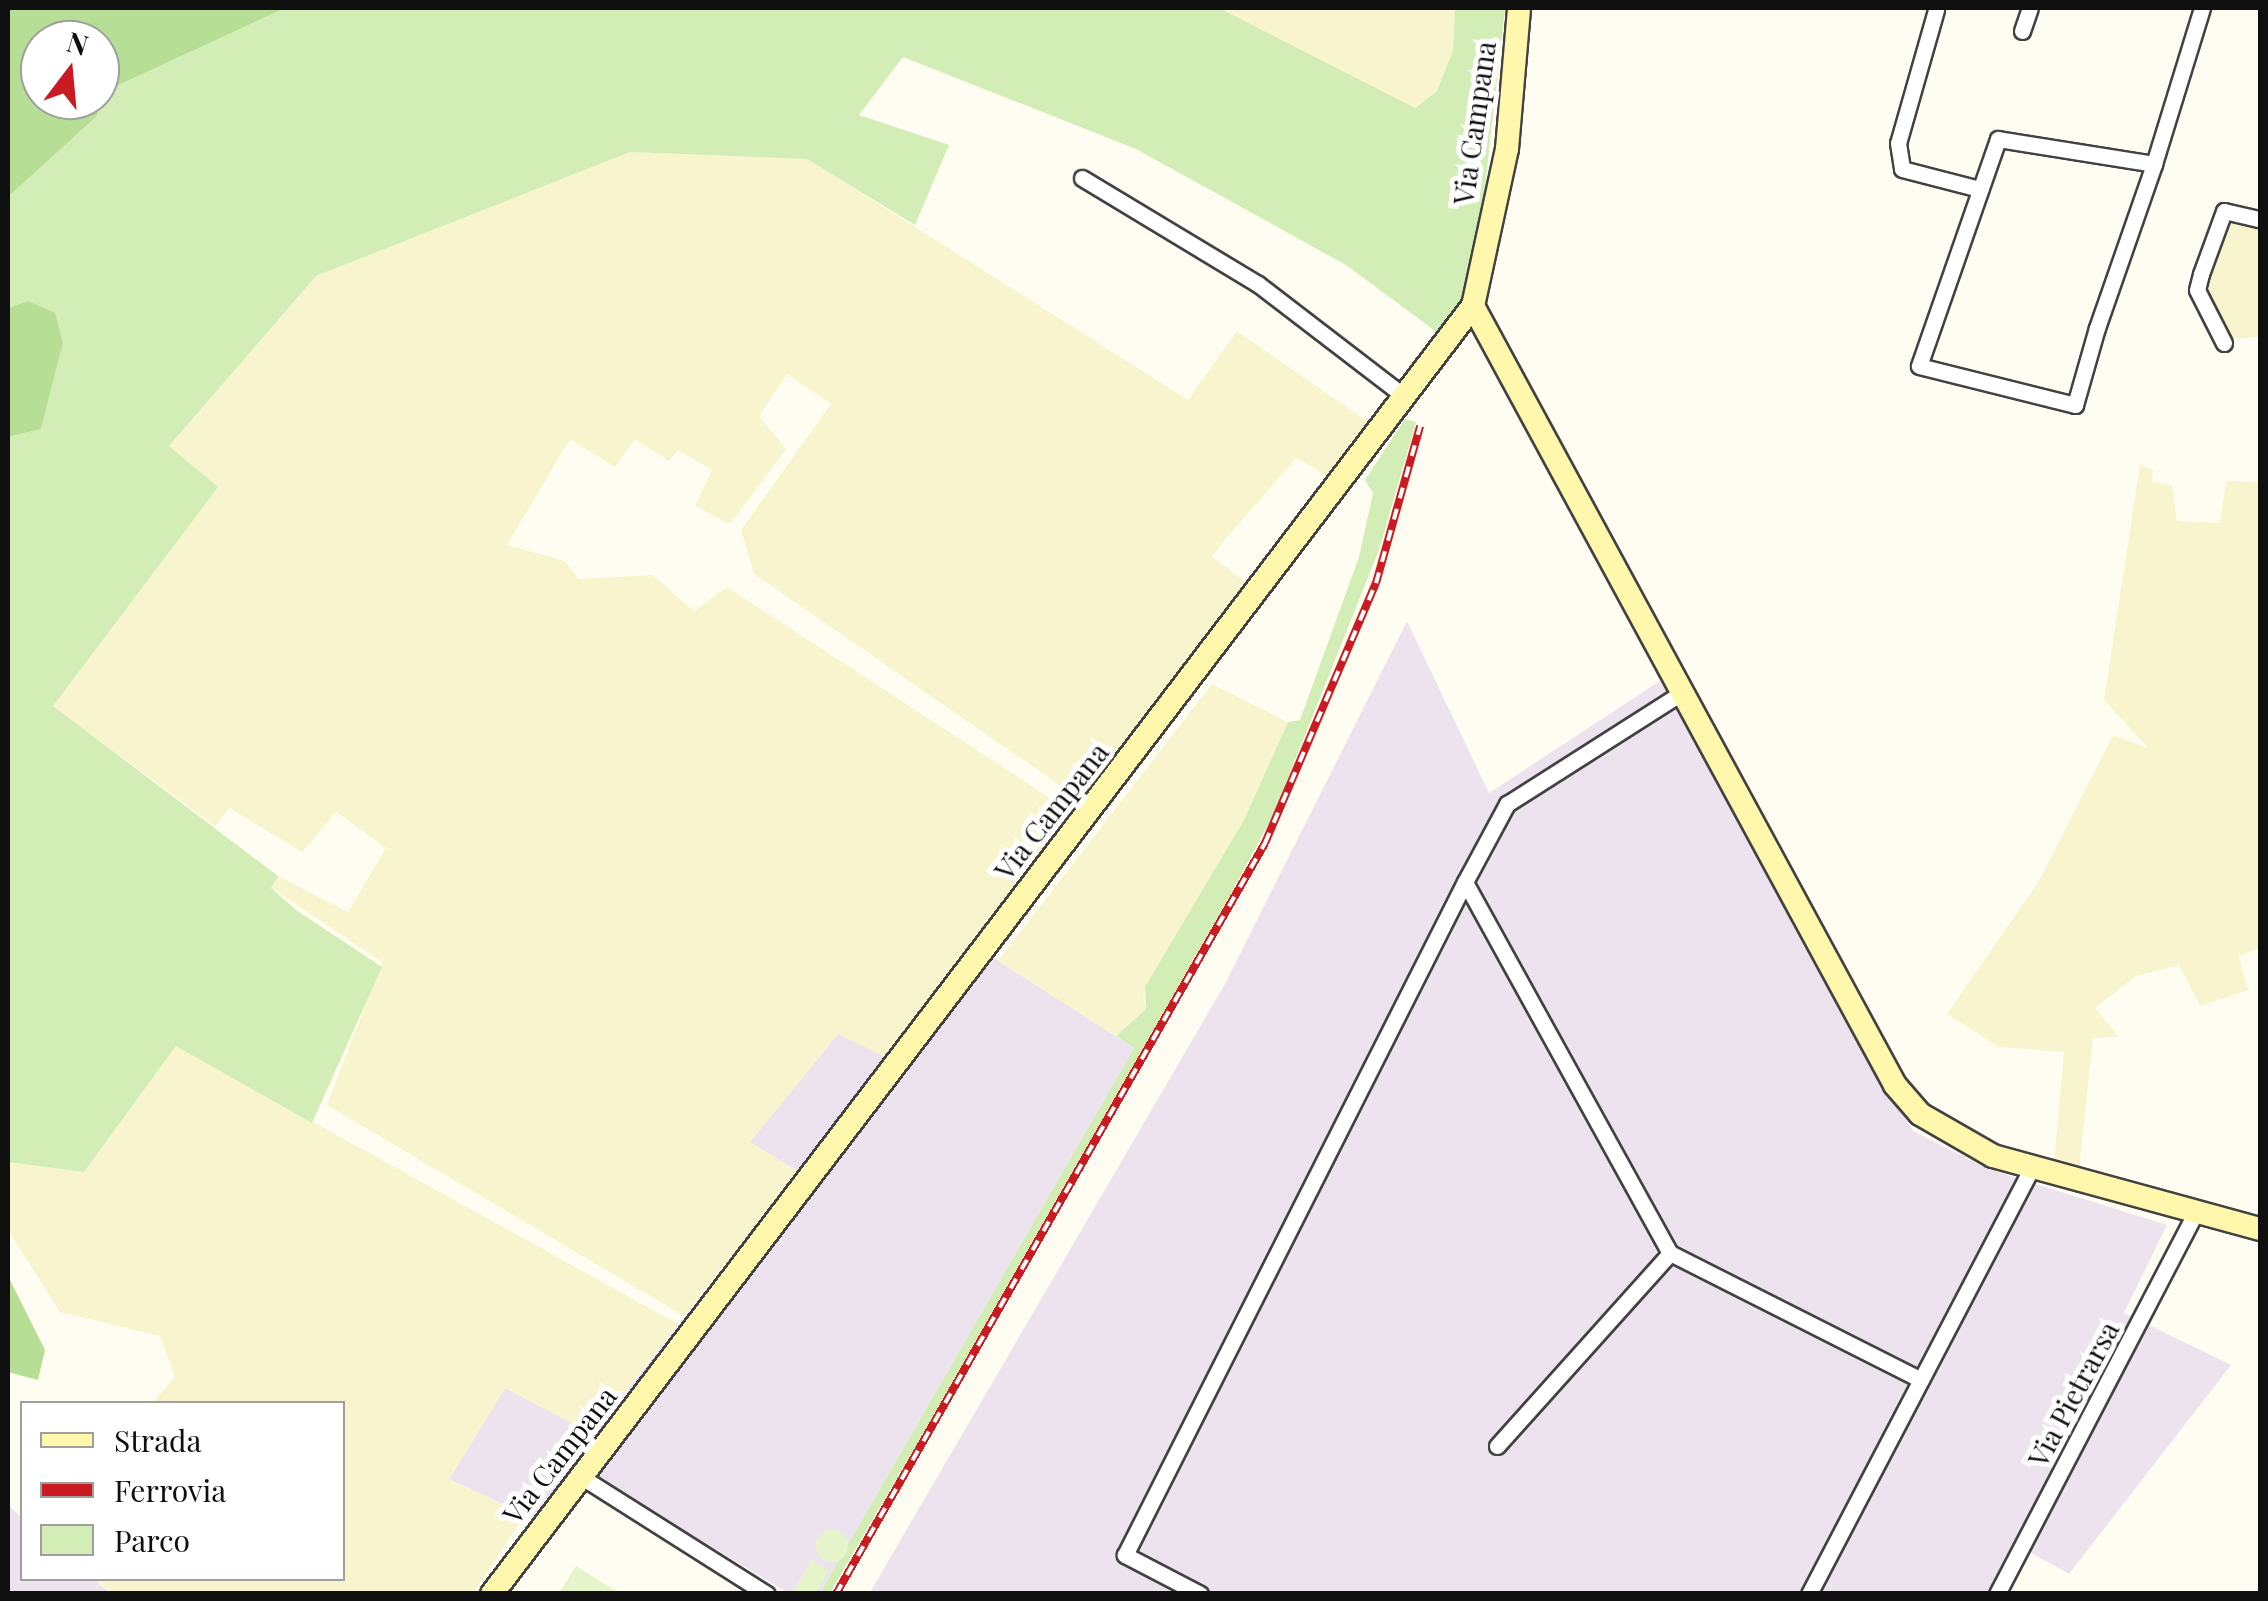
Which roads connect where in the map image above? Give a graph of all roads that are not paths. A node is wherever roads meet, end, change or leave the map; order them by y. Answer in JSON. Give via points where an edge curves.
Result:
{"nodes":[{"id":1,"x":1519,"y":8,"type":"edge"},
{"id":2,"x":2030,"y":8,"type":"edge"},
{"id":3,"x":2202,"y":8,"type":"edge"},
{"id":4,"x":1936,"y":10,"type":"edge"},
{"id":5,"x":2022,"y":31,"type":"dead end"},
{"id":6,"x":2154,"y":164,"type":"junction"},
{"id":7,"x":1082,"y":178,"type":"dead end"},
{"id":8,"x":1980,"y":189,"type":"junction"},
{"id":9,"x":2260,"y":219,"type":"edge"},
{"id":10,"x":1474,"y":306,"type":"junction"},
{"id":11,"x":2224,"y":343,"type":"dead end"},
{"id":12,"x":1404,"y":396,"type":"junction"},
{"id":13,"x":1683,"y":692,"type":"junction"},
{"id":14,"x":1465,"y":882,"type":"junction"},
{"id":15,"x":2031,"y":1170,"type":"junction"},
{"id":16,"x":2193,"y":1217,"type":"junction"},
{"id":17,"x":2260,"y":1228,"type":"edge"},
{"id":18,"x":1670,"y":1253,"type":"junction"},
{"id":19,"x":1921,"y":1380,"type":"junction"},
{"id":20,"x":1497,"y":1446,"type":"dead end"},
{"id":21,"x":580,"y":1476,"type":"junction"},
{"id":22,"x":492,"y":1594,"type":"edge"},
{"id":23,"x":767,"y":1594,"type":"edge"},
{"id":24,"x":1200,"y":1594,"type":"edge"},
{"id":25,"x":1809,"y":1594,"type":"edge"},
{"id":26,"x":1997,"y":1594,"type":"edge"}],
"edges":[{"from":1,"to":10,"type":"street","name":"Via Campana","via":[[1507,149]]},
{"from":2,"to":5,"type":"street"},
{"from":3,"to":6,"type":"street"},
{"from":4,"to":8,"type":"street","via":[[1898,143],[1902,170]]},
{"from":6,"to":8,"type":"street","via":[[1998,140]]},
{"from":6,"to":8,"type":"street","via":[[2075,404],[1919,366]]},
{"from":7,"to":12,"type":"street","via":[[1258,284]]},
{"from":9,"to":11,"type":"street","via":[[2224,211],[2196,290]]},
{"from":10,"to":12,"type":"street","name":"Via Campana"},
{"from":10,"to":13,"type":"street"},
{"from":12,"to":21,"type":"street","name":"Via Campana"},
{"from":13,"to":14,"type":"street","via":[[1507,804]]},
{"from":13,"to":15,"type":"street","via":[[1895,1085],[1958,1141]]},
{"from":14,"to":18,"type":"street"},
{"from":14,"to":24,"type":"street","via":[[1125,1555]]},
{"from":15,"to":16,"type":"street"},
{"from":15,"to":19,"type":"street"},
{"from":16,"to":17,"type":"street"},
{"from":16,"to":26,"type":"street","name":"Via Pietrarsa"},
{"from":18,"to":19,"type":"street"},
{"from":18,"to":20,"type":"street"},
{"from":19,"to":25,"type":"street"},
{"from":21,"to":22,"type":"street","name":"Via Campana"},
{"from":21,"to":23,"type":"street"}]}
